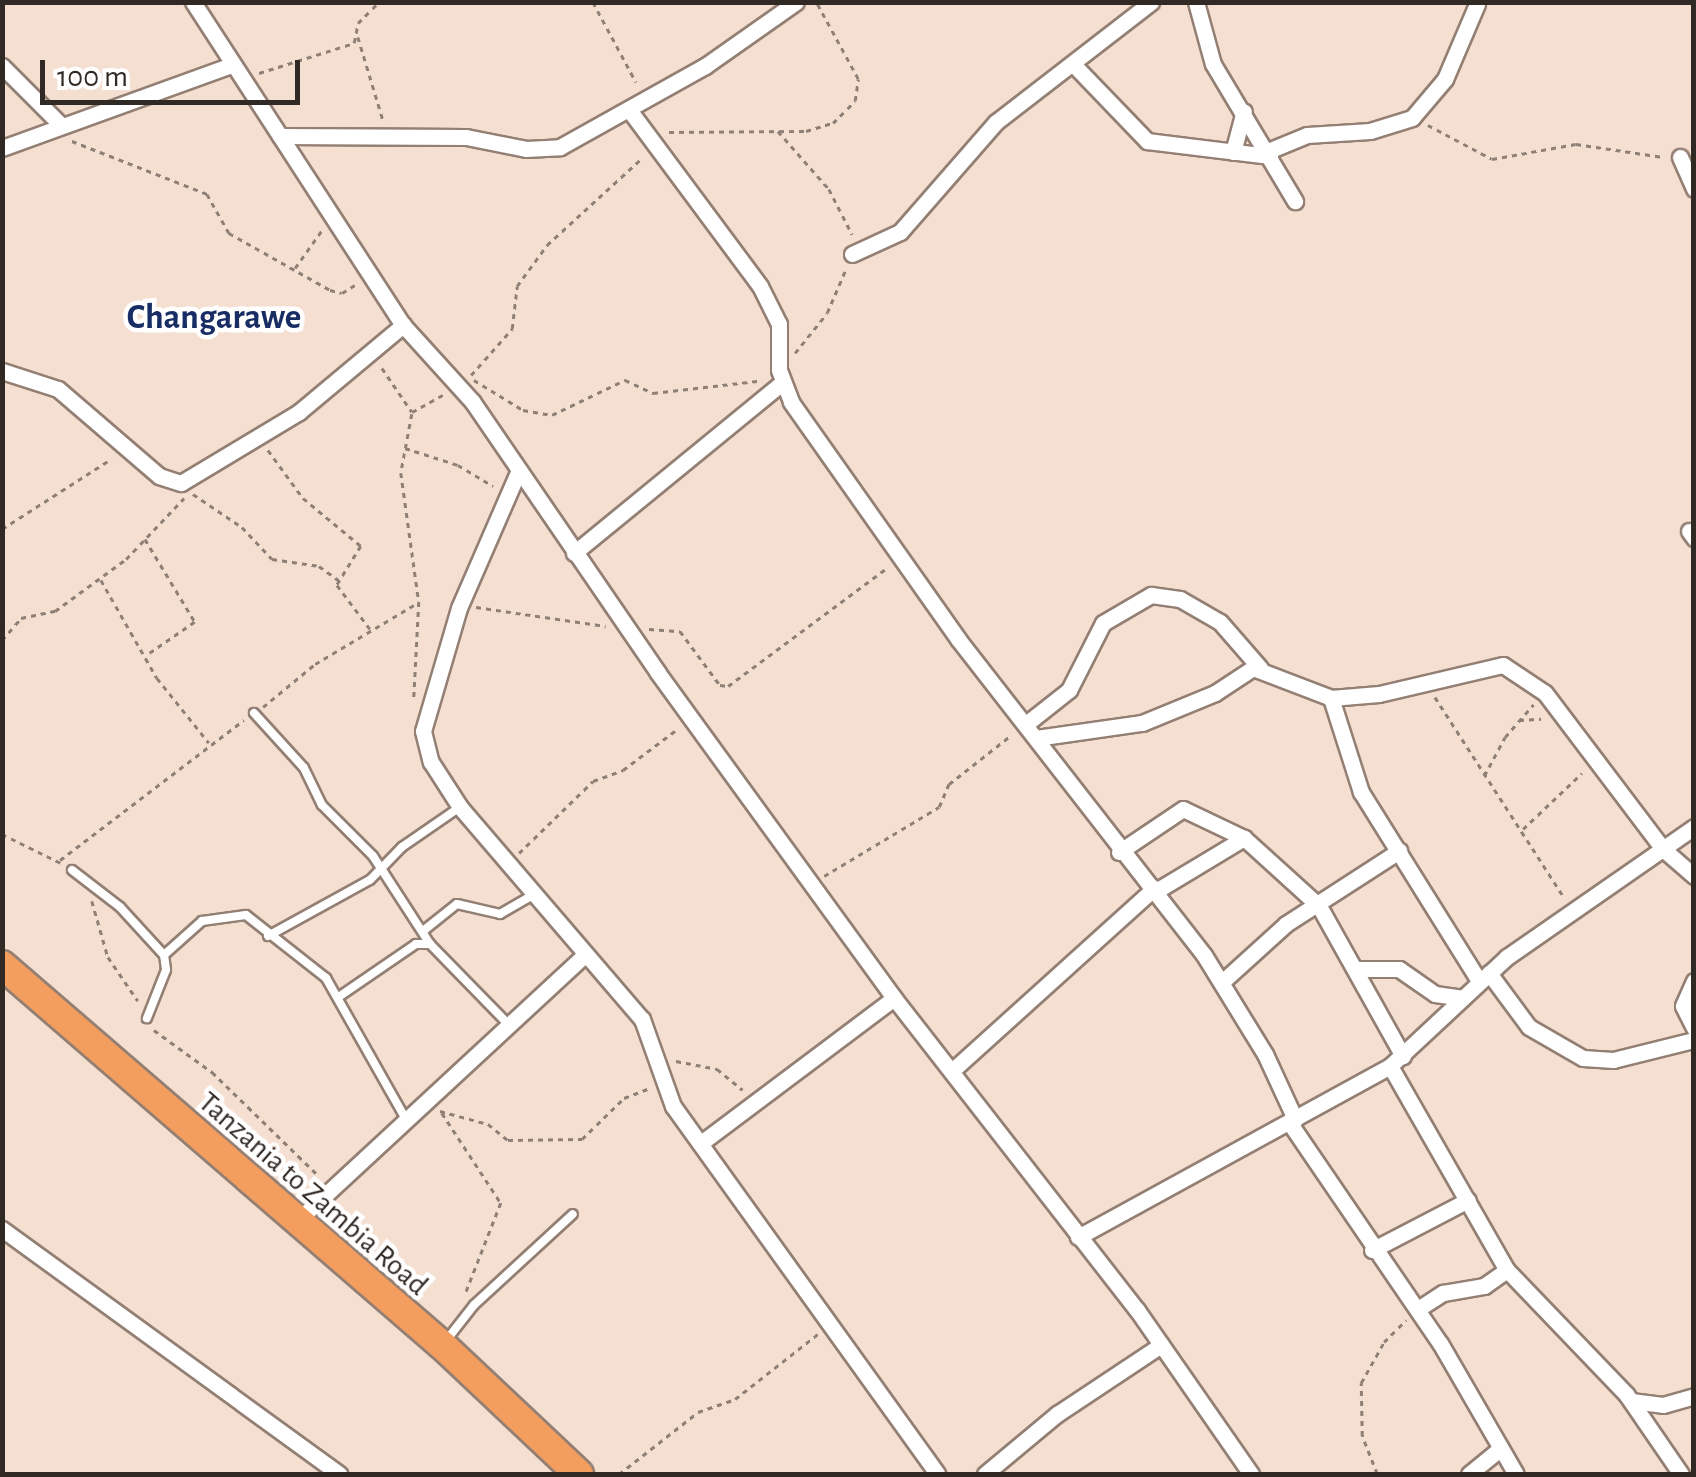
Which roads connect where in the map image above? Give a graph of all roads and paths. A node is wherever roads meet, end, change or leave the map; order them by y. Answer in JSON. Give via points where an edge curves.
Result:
{"nodes":[{"id":1,"x":193,"y":2,"type":"edge"},
{"id":2,"x":379,"y":2,"type":"edge"},
{"id":3,"x":593,"y":2,"type":"edge"},
{"id":4,"x":796,"y":2,"type":"edge"},
{"id":5,"x":816,"y":2,"type":"edge"},
{"id":6,"x":1151,"y":2,"type":"edge"},
{"id":7,"x":1196,"y":2,"type":"edge"},
{"id":8,"x":1464,"y":2,"type":"edge"},
{"id":9,"x":1478,"y":3,"type":"edge"},
{"id":10,"x":358,"y":36,"type":"junction"},
{"id":11,"x":1073,"y":64,"type":"junction"},
{"id":12,"x":2,"y":66,"type":"edge"},
{"id":13,"x":233,"y":71,"type":"junction"},
{"id":14,"x":637,"y":107,"type":"junction"},
{"id":15,"x":1244,"y":112,"type":"junction"},
{"id":16,"x":1414,"y":116,"type":"junction"},
{"id":17,"x":58,"y":126,"type":"junction"},
{"id":18,"x":778,"y":131,"type":"junction"},
{"id":19,"x":646,"y":133,"type":"junction"},
{"id":20,"x":280,"y":136,"type":"junction"},
{"id":21,"x":386,"y":137,"type":"junction"},
{"id":22,"x":2,"y":148,"type":"edge"},
{"id":23,"x":1233,"y":152,"type":"junction"},
{"id":24,"x":1269,"y":154,"type":"junction"},
{"id":25,"x":1680,"y":157,"type":"joint"},
{"id":26,"x":1694,"y":189,"type":"edge"},
{"id":27,"x":1294,"y":202,"type":"dead end"},
{"id":28,"x":331,"y":212,"type":"junction"},
{"id":29,"x":852,"y":254,"type":"junction"},
{"id":30,"x":294,"y":269,"type":"junction"},
{"id":31,"x":368,"y":274,"type":"junction"},
{"id":32,"x":403,"y":325,"type":"junction"},
{"id":33,"x":373,"y":354,"type":"junction"},
{"id":34,"x":2,"y":371,"type":"edge"},
{"id":35,"x":780,"y":377,"type":"junction"},
{"id":36,"x":459,"y":385,"type":"junction"},
{"id":37,"x":412,"y":412,"type":"junction"},
{"id":38,"x":258,"y":437,"type":"junction"},
{"id":39,"x":128,"y":447,"type":"junction"},
{"id":40,"x":403,"y":447,"type":"junction"},
{"id":41,"x":519,"y":470,"type":"junction"},
{"id":42,"x":169,"y":482,"type":"junction"},
{"id":43,"x":186,"y":492,"type":"junction"},
{"id":44,"x":508,"y":494,"type":"junction"},
{"id":45,"x":2,"y":529,"type":"edge"},
{"id":46,"x":145,"y":539,"type":"junction"},
{"id":47,"x":574,"y":553,"type":"junction"},
{"id":48,"x":901,"y":558,"type":"junction"},
{"id":49,"x":100,"y":579,"type":"junction"},
{"id":50,"x":338,"y":580,"type":"junction"},
{"id":51,"x":419,"y":602,"type":"junction"},
{"id":52,"x":459,"y":608,"type":"junction"},
{"id":53,"x":372,"y":630,"type":"junction"},
{"id":54,"x":629,"y":631,"type":"junction"},
{"id":55,"x":2,"y":640,"type":"edge"},
{"id":56,"x":146,"y":656,"type":"junction"},
{"id":57,"x":1260,"y":668,"type":"junction"},
{"id":58,"x":1426,"y":684,"type":"junction"},
{"id":59,"x":1545,"y":693,"type":"junction"},
{"id":60,"x":1331,"y":698,"type":"junction"},
{"id":61,"x":414,"y":704,"type":"dead end"},
{"id":62,"x":254,"y":713,"type":"junction"},
{"id":63,"x":692,"y":718,"type":"junction"},
{"id":64,"x":1031,"y":731,"type":"junction"},
{"id":65,"x":210,"y":745,"type":"junction"},
{"id":66,"x":1599,"y":760,"type":"junction"},
{"id":67,"x":1484,"y":776,"type":"junction"},
{"id":68,"x":460,"y":806,"type":"junction"},
{"id":69,"x":1694,"y":827,"type":"edge"},
{"id":70,"x":1521,"y":832,"type":"junction"},
{"id":71,"x":1244,"y":838,"type":"junction"},
{"id":72,"x":1663,"y":849,"type":"junction"},
{"id":73,"x":1399,"y":851,"type":"junction"},
{"id":74,"x":1119,"y":852,"type":"junction"},
{"id":75,"x":58,"y":862,"type":"dead end"},
{"id":76,"x":509,"y":866,"type":"junction"},
{"id":77,"x":380,"y":867,"type":"junction"},
{"id":78,"x":72,"y":870,"type":"dead end"},
{"id":79,"x":1694,"y":876,"type":"edge"},
{"id":80,"x":814,"y":882,"type":"junction"},
{"id":81,"x":1155,"y":889,"type":"junction"},
{"id":82,"x":533,"y":894,"type":"junction"},
{"id":83,"x":1320,"y":906,"type":"junction"},
{"id":84,"x":1573,"y":911,"type":"junction"},
{"id":85,"x":424,"y":932,"type":"junction"},
{"id":86,"x":268,"y":936,"type":"junction"},
{"id":87,"x":430,"y":944,"type":"junction"},
{"id":88,"x":164,"y":955,"type":"junction"},
{"id":89,"x":584,"y":956,"type":"junction"},
{"id":90,"x":2,"y":965,"type":"edge"},
{"id":91,"x":1358,"y":969,"type":"junction"},
{"id":92,"x":1484,"y":977,"type":"junction"},
{"id":93,"x":1694,"y":981,"type":"edge"},
{"id":94,"x":1222,"y":982,"type":"junction"},
{"id":95,"x":340,"y":996,"type":"junction"},
{"id":96,"x":894,"y":998,"type":"junction"},
{"id":97,"x":1462,"y":998,"type":"junction"},
{"id":98,"x":147,"y":1018,"type":"dead end"},
{"id":99,"x":508,"y":1024,"type":"junction"},
{"id":100,"x":1694,"y":1028,"type":"edge"},
{"id":101,"x":1694,"y":1040,"type":"edge"},
{"id":102,"x":658,"y":1050,"type":"junction"},
{"id":103,"x":1396,"y":1061,"type":"junction"},
{"id":104,"x":954,"y":1069,"type":"junction"},
{"id":105,"x":763,"y":1100,"type":"junction"},
{"id":106,"x":421,"y":1101,"type":"junction"},
{"id":107,"x":672,"y":1106,"type":"junction"},
{"id":108,"x":441,"y":1112,"type":"junction"},
{"id":109,"x":404,"y":1116,"type":"junction"},
{"id":110,"x":1292,"y":1121,"type":"junction"},
{"id":111,"x":700,"y":1144,"type":"junction"},
{"id":112,"x":1468,"y":1200,"type":"junction"},
{"id":113,"x":573,"y":1214,"type":"dead end"},
{"id":114,"x":294,"y":1224,"type":"junction"},
{"id":115,"x":2,"y":1228,"type":"edge"},
{"id":116,"x":1078,"y":1237,"type":"junction"},
{"id":117,"x":1372,"y":1250,"type":"junction"},
{"id":118,"x":1507,"y":1270,"type":"junction"},
{"id":119,"x":1418,"y":1309,"type":"junction"},
{"id":120,"x":466,"y":1315,"type":"junction"},
{"id":121,"x":831,"y":1324,"type":"junction"},
{"id":122,"x":442,"y":1345,"type":"junction"},
{"id":123,"x":1161,"y":1346,"type":"junction"},
{"id":124,"x":1694,"y":1396,"type":"edge"},
{"id":125,"x":1631,"y":1401,"type":"junction"},
{"id":126,"x":1501,"y":1448,"type":"junction"},
{"id":127,"x":340,"y":1474,"type":"edge"},
{"id":128,"x":579,"y":1474,"type":"edge"},
{"id":129,"x":619,"y":1474,"type":"edge"},
{"id":130,"x":936,"y":1474,"type":"edge"},
{"id":131,"x":985,"y":1474,"type":"edge"},
{"id":132,"x":1251,"y":1474,"type":"edge"},
{"id":133,"x":1377,"y":1474,"type":"edge"},
{"id":134,"x":1469,"y":1474,"type":"edge"},
{"id":135,"x":1516,"y":1474,"type":"edge"},
{"id":136,"x":1681,"y":1474,"type":"edge"}],
"edges":[{"from":1,"to":13,"type":"street"},
{"from":2,"to":10,"type":"path","via":[[360,20]]},
{"from":3,"to":14,"type":"path"},
{"from":4,"to":14,"type":"street"},
{"from":5,"to":18,"type":"path","via":[[851,63],[858,93],[824,127]]},
{"from":6,"to":11,"type":"street"},
{"from":7,"to":15,"type":"street","via":[[1214,64]]},
{"from":8,"to":9,"type":"street"},
{"from":9,"to":16,"type":"street","via":[[1464,46]]},
{"from":10,"to":13,"type":"path","via":[[317,59]]},
{"from":10,"to":21,"type":"path"},
{"from":11,"to":23,"type":"street","via":[[1146,141]]},
{"from":11,"to":29,"type":"street","via":[[996,122],[900,232]]},
{"from":12,"to":17,"type":"street"},
{"from":13,"to":17,"type":"street"},
{"from":13,"to":20,"type":"street"},
{"from":14,"to":19,"type":"street"},
{"from":14,"to":21,"type":"street","via":[[546,149],[466,137]]},
{"from":15,"to":23,"type":"street"},
{"from":15,"to":24,"type":"street"},
{"from":16,"to":24,"type":"street","via":[[1370,131],[1307,135]]},
{"from":16,"to":25,"type":"path","via":[[1492,159],[1576,144]]},
{"from":17,"to":22,"type":"street"},
{"from":17,"to":30,"type":"path","via":[[96,154],[207,194],[227,231]]},
{"from":18,"to":19,"type":"path"},
{"from":18,"to":29,"type":"path","via":[[835,199],[852,234]]},
{"from":19,"to":35,"type":"street","via":[[760,286],[779,324]]},
{"from":19,"to":35,"type":"path","via":[[643,158],[550,242],[518,284],[512,330],[468,380],[484,382],[523,410],[552,415],[625,380],[653,393]]},
{"from":20,"to":21,"type":"street"},
{"from":20,"to":28,"type":"street"},
{"from":23,"to":24,"type":"street"},
{"from":24,"to":27,"type":"street"},
{"from":25,"to":26,"type":"street"},
{"from":28,"to":30,"type":"path","via":[[316,246]]},
{"from":28,"to":31,"type":"street"},
{"from":29,"to":35,"type":"path","via":[[814,333]]},
{"from":30,"to":31,"type":"path","via":[[338,293]]},
{"from":31,"to":32,"type":"street"},
{"from":32,"to":33,"type":"street"},
{"from":32,"to":36,"type":"street"},
{"from":33,"to":37,"type":"path"},
{"from":33,"to":38,"type":"street"},
{"from":34,"to":39,"type":"street","via":[[58,389]]},
{"from":35,"to":47,"type":"street"},
{"from":35,"to":48,"type":"street"},
{"from":36,"to":37,"type":"path"},
{"from":36,"to":41,"type":"street"},
{"from":37,"to":40,"type":"path"},
{"from":38,"to":42,"type":"street","via":[[188,482]]},
{"from":38,"to":50,"type":"path","via":[[303,498],[361,546]]},
{"from":39,"to":42,"type":"street"},
{"from":39,"to":45,"type":"path"},
{"from":40,"to":44,"type":"path","via":[[458,466]]},
{"from":40,"to":51,"type":"path"},
{"from":41,"to":44,"type":"street"},
{"from":41,"to":47,"type":"street"},
{"from":42,"to":43,"type":"path"},
{"from":43,"to":46,"type":"path"},
{"from":43,"to":50,"type":"path","via":[[242,527],[272,559],[319,566]]},
{"from":44,"to":52,"type":"street"},
{"from":46,"to":49,"type":"path"},
{"from":46,"to":56,"type":"path","via":[[195,622]]},
{"from":47,"to":54,"type":"street"},
{"from":48,"to":54,"type":"path","via":[[728,686],[720,685],[680,631]]},
{"from":48,"to":64,"type":"street"},
{"from":49,"to":55,"type":"path","via":[[55,611],[21,618]]},
{"from":49,"to":56,"type":"path"},
{"from":50,"to":53,"type":"path"},
{"from":51,"to":53,"type":"path"},
{"from":51,"to":61,"type":"path"},
{"from":52,"to":54,"type":"path","via":[[559,616]]},
{"from":52,"to":68,"type":"street","via":[[423,731],[431,762]]},
{"from":53,"to":62,"type":"path"},
{"from":54,"to":63,"type":"street"},
{"from":56,"to":65,"type":"path"},
{"from":57,"to":60,"type":"street"},
{"from":57,"to":64,"type":"street","via":[[1142,723]]},
{"from":57,"to":64,"type":"street","via":[[1220,622],[1180,599],[1151,595],[1103,623],[1069,690]]},
{"from":58,"to":59,"type":"street","via":[[1503,665]]},
{"from":58,"to":60,"type":"street"},
{"from":58,"to":67,"type":"path"},
{"from":59,"to":66,"type":"street"},
{"from":59,"to":67,"type":"path","via":[[1510,730]]},
{"from":60,"to":73,"type":"street","via":[[1355,780]]},
{"from":62,"to":65,"type":"path"},
{"from":62,"to":77,"type":"lane","via":[[304,768],[322,805]]},
{"from":63,"to":76,"type":"path","via":[[623,770],[593,782]]},
{"from":63,"to":80,"type":"street"},
{"from":64,"to":74,"type":"street"},
{"from":64,"to":80,"type":"path","via":[[949,784],[939,807]]},
{"from":65,"to":75,"type":"path"},
{"from":66,"to":70,"type":"path"},
{"from":66,"to":72,"type":"street"},
{"from":67,"to":70,"type":"path"},
{"from":68,"to":76,"type":"street"},
{"from":68,"to":77,"type":"lane"},
{"from":69,"to":72,"type":"street"},
{"from":70,"to":84,"type":"path"},
{"from":71,"to":74,"type":"street","via":[[1183,809]]},
{"from":71,"to":81,"type":"street"},
{"from":71,"to":83,"type":"street"},
{"from":72,"to":79,"type":"street"},
{"from":72,"to":84,"type":"street"},
{"from":73,"to":83,"type":"street"},
{"from":73,"to":92,"type":"street"},
{"from":74,"to":81,"type":"street"},
{"from":76,"to":82,"type":"street"},
{"from":77,"to":85,"type":"lane"},
{"from":77,"to":86,"type":"lane","via":[[370,880]]},
{"from":78,"to":88,"type":"lane","via":[[120,907]]},
{"from":80,"to":96,"type":"street"},
{"from":81,"to":94,"type":"street"},
{"from":81,"to":104,"type":"street"},
{"from":82,"to":85,"type":"lane","via":[[500,914],[457,904]]},
{"from":82,"to":89,"type":"street"},
{"from":83,"to":91,"type":"street"},
{"from":83,"to":94,"type":"street","via":[[1286,924]]},
{"from":84,"to":92,"type":"street"},
{"from":85,"to":87,"type":"lane"},
{"from":86,"to":88,"type":"lane","via":[[236,913],[198,923]]},
{"from":86,"to":95,"type":"lane","via":[[316,967]]},
{"from":87,"to":95,"type":"lane","via":[[416,944]]},
{"from":87,"to":99,"type":"lane"},
{"from":88,"to":98,"type":"lane","via":[[166,970]]},
{"from":89,"to":99,"type":"street"},
{"from":89,"to":102,"type":"street","via":[[642,1019]]},
{"from":90,"to":114,"type":"highway","name":"Tanzania to Zambia Road"},
{"from":91,"to":97,"type":"street","via":[[1399,969],[1435,994]]},
{"from":91,"to":103,"type":"street"},
{"from":92,"to":97,"type":"street"},
{"from":92,"to":101,"type":"street","via":[[1529,1027],[1583,1058],[1613,1060]]},
{"from":93,"to":100,"type":"street","via":[[1683,1006]]},
{"from":94,"to":110,"type":"street"},
{"from":95,"to":109,"type":"lane"},
{"from":96,"to":104,"type":"street"},
{"from":96,"to":105,"type":"street"},
{"from":97,"to":103,"type":"street"},
{"from":99,"to":106,"type":"street"},
{"from":102,"to":105,"type":"path","via":[[682,1065],[717,1068]]},
{"from":102,"to":107,"type":"street"},
{"from":103,"to":110,"type":"street"},
{"from":103,"to":112,"type":"street"},
{"from":104,"to":116,"type":"street"},
{"from":105,"to":111,"type":"street"},
{"from":106,"to":108,"type":"path"},
{"from":106,"to":109,"type":"street"},
{"from":107,"to":108,"type":"path","via":[[650,1089],[639,1090],[582,1140],[508,1140],[488,1124]]},
{"from":107,"to":111,"type":"street"},
{"from":108,"to":120,"type":"path","via":[[501,1203],[465,1293]]},
{"from":109,"to":114,"type":"street"},
{"from":110,"to":116,"type":"street"},
{"from":110,"to":117,"type":"street"},
{"from":111,"to":121,"type":"street"},
{"from":112,"to":117,"type":"street"},
{"from":112,"to":118,"type":"street"},
{"from":113,"to":120,"type":"lane"},
{"from":114,"to":122,"type":"highway","name":"Tanzania to Zambia Road"},
{"from":115,"to":127,"type":"street"},
{"from":116,"to":123,"type":"street"},
{"from":117,"to":119,"type":"street"},
{"from":118,"to":119,"type":"street"},
{"from":118,"to":125,"type":"street"},
{"from":119,"to":126,"type":"street"},
{"from":119,"to":133,"type":"path","via":[[1384,1342],[1361,1383],[1362,1436]]},
{"from":120,"to":122,"type":"lane"},
{"from":121,"to":129,"type":"path","via":[[735,1399],[698,1412]]},
{"from":121,"to":130,"type":"street"},
{"from":122,"to":128,"type":"highway","name":"Tanzania to Zambia Road"},
{"from":123,"to":131,"type":"street","via":[[1057,1414]]},
{"from":123,"to":132,"type":"street"},
{"from":124,"to":125,"type":"street","via":[[1663,1404]]},
{"from":125,"to":136,"type":"street"},
{"from":126,"to":134,"type":"street"},
{"from":126,"to":135,"type":"street"}]}
